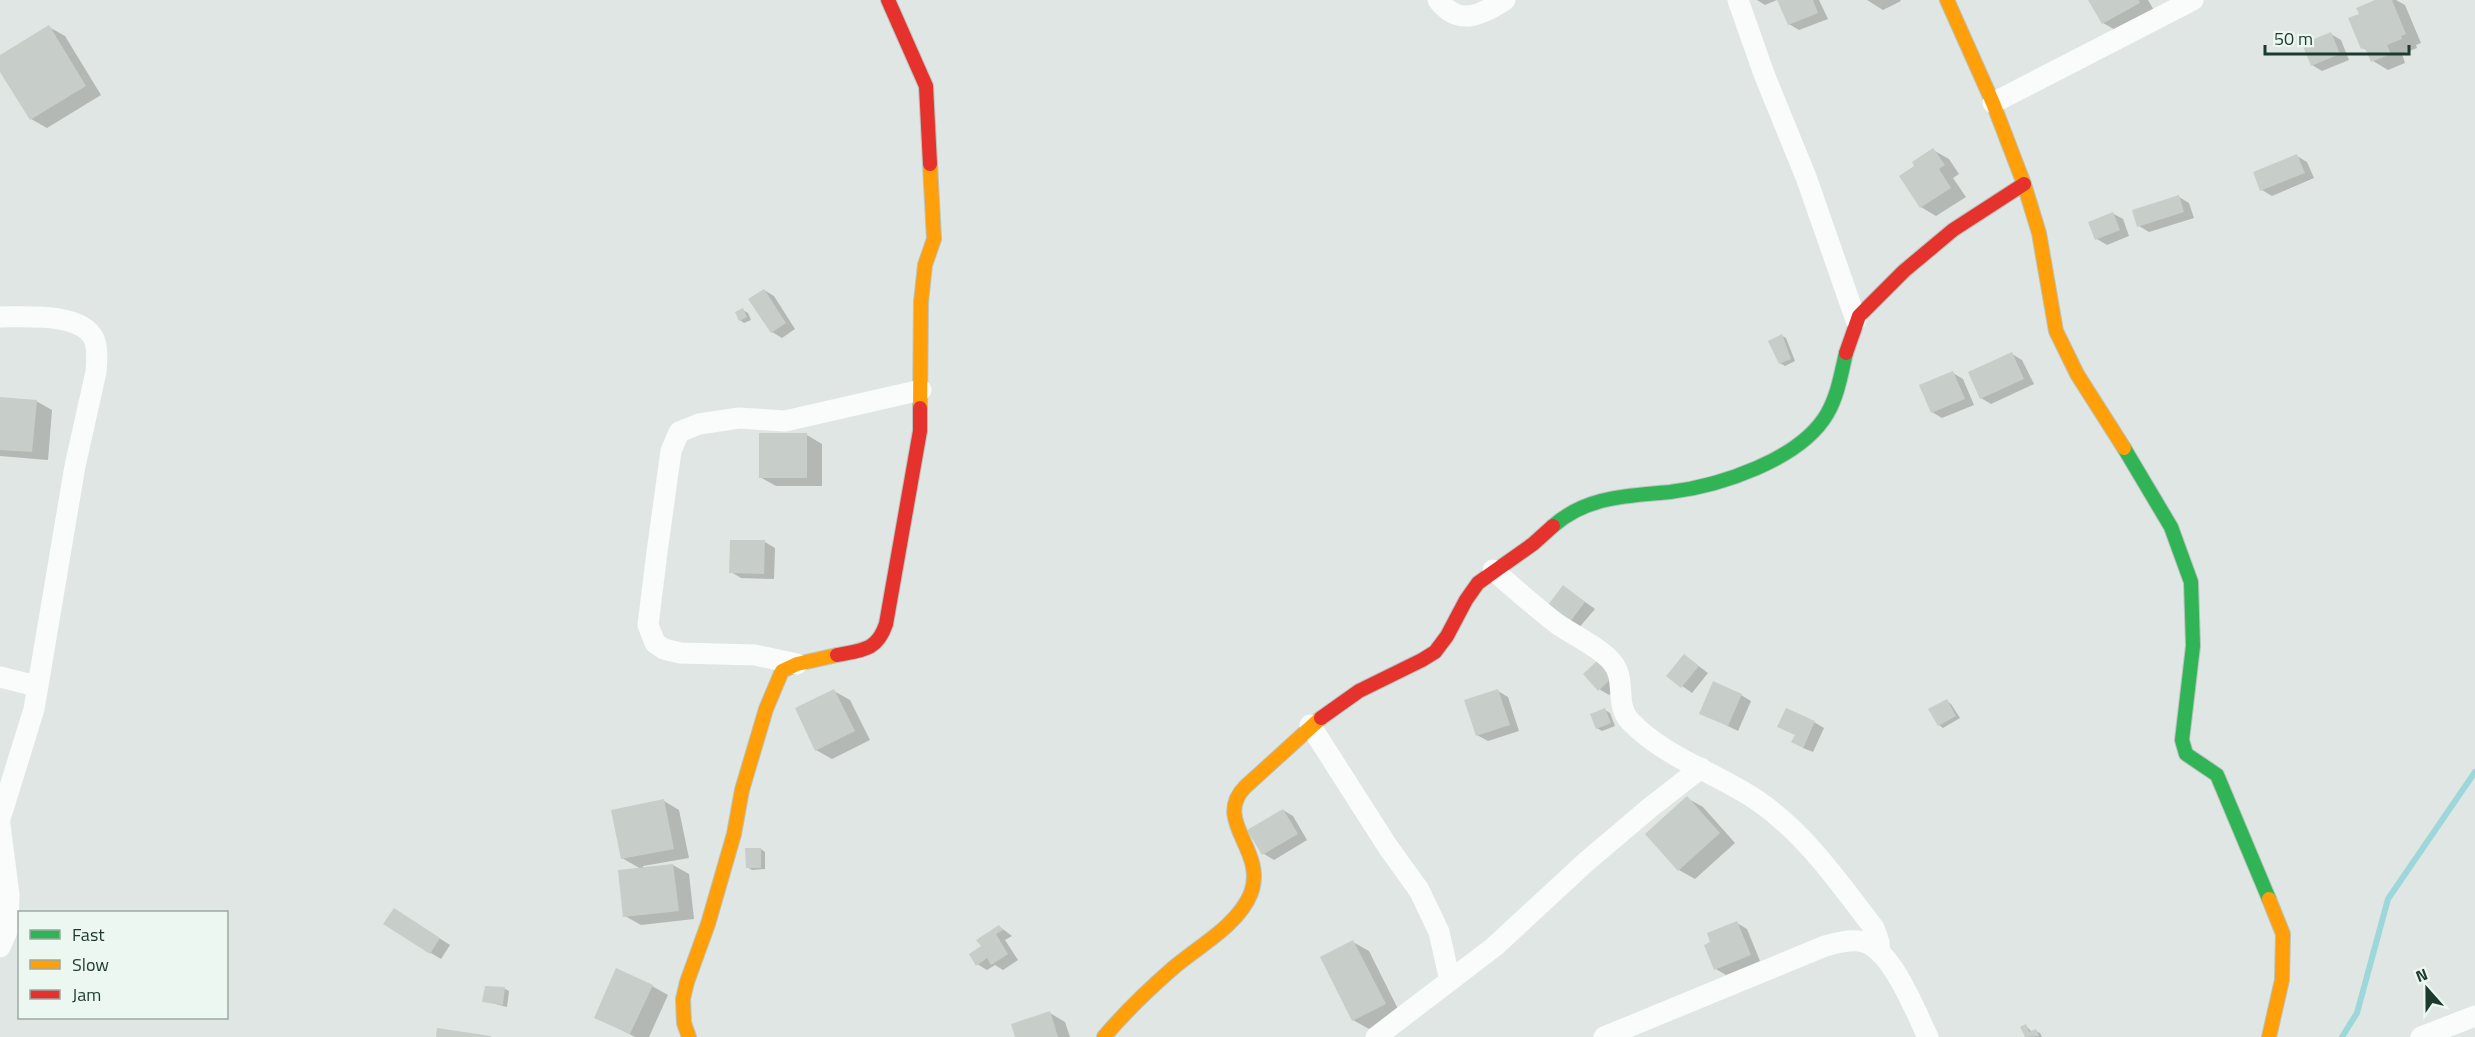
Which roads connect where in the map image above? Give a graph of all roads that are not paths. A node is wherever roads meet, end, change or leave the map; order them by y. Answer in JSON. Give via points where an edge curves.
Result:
{"nodes":[{"id":1,"x":888,"y":0,"type":"edge"},
{"id":2,"x":1438,"y":0,"type":"edge"},
{"id":3,"x":1505,"y":0,"type":"edge"},
{"id":4,"x":1738,"y":0,"type":"edge"},
{"id":5,"x":1947,"y":0,"type":"edge"},
{"id":6,"x":2193,"y":0,"type":"edge"},
{"id":7,"x":1993,"y":103,"type":"junction"},
{"id":8,"x":2024,"y":184,"type":"junction"},
{"id":9,"x":0,"y":317,"type":"edge"},
{"id":10,"x":1856,"y":320,"type":"junction"},
{"id":11,"x":921,"y":390,"type":"junction"},
{"id":12,"x":1493,"y":570,"type":"junction"},
{"id":13,"x":797,"y":664,"type":"junction"},
{"id":14,"x":0,"y":677,"type":"edge"},
{"id":15,"x":36,"y":686,"type":"junction"},
{"id":16,"x":1310,"y":725,"type":"junction"},
{"id":17,"x":1701,"y":768,"type":"junction"},
{"id":18,"x":0,"y":819,"type":"edge"},
{"id":19,"x":0,"y":825,"type":"edge"},
{"id":20,"x":0,"y":947,"type":"edge"},
{"id":21,"x":1880,"y":953,"type":"junction"},
{"id":22,"x":1450,"y":981,"type":"junction"},
{"id":23,"x":2475,"y":1016,"type":"edge"},
{"id":24,"x":689,"y":1037,"type":"edge"},
{"id":25,"x":1104,"y":1037,"type":"edge"},
{"id":26,"x":1376,"y":1037,"type":"edge"},
{"id":27,"x":1604,"y":1037,"type":"edge"},
{"id":28,"x":1928,"y":1037,"type":"edge"},
{"id":29,"x":2269,"y":1037,"type":"edge"},
{"id":30,"x":2421,"y":1037,"type":"edge"}],
"edges":[{"from":1,"to":11,"type":"street","via":[[926,86],[934,238],[925,265],[921,302]]},
{"from":2,"to":3,"type":"street","via":[[1455,15],[1476,16]]},
{"from":4,"to":10,"type":"street"},
{"from":5,"to":7,"type":"street"},
{"from":6,"to":7,"type":"street"},
{"from":7,"to":8,"type":"street"},
{"from":8,"to":10,"type":"street","via":[[1970,216],[1921,254]]},
{"from":8,"to":29,"type":"street","via":[[2039,232],[2056,331],[2077,374],[2171,527],[2191,582],[2193,646],[2182,740],[2186,754],[2217,775],[2283,934],[2282,980]]},
{"from":9,"to":15,"type":"street","via":[[40,317],[84,327],[94,338],[98,357]]},
{"from":10,"to":12,"type":"street","via":[[1836,395],[1825,418],[1765,466],[1729,481],[1580,506]]},
{"from":11,"to":13,"type":"street","via":[[920,431],[882,636],[870,648]]},
{"from":11,"to":13,"type":"street","via":[[785,421],[739,418],[699,424],[679,432],[671,451],[648,625],[655,643],[680,653],[755,655]]},
{"from":12,"to":16,"type":"street","via":[[1476,585],[1443,645],[1431,656],[1373,682]]},
{"from":12,"to":17,"type":"street","via":[[1557,623],[1606,656],[1618,671],[1620,701],[1631,722],[1668,751]]},
{"from":13,"to":24,"type":"street","via":[[782,671],[766,709],[742,790],[734,834],[683,999]]},
{"from":14,"to":15,"type":"street"},
{"from":15,"to":18,"type":"street","via":[[34,709]]},
{"from":16,"to":22,"type":"street","via":[[1419,890],[1439,932]]},
{"from":16,"to":25,"type":"street","via":[[1239,792],[1232,805],[1234,821],[1255,864],[1254,883],[1242,908],[1124,1013]]},
{"from":17,"to":21,"type":"street","via":[[1788,823],[1875,928]]},
{"from":17,"to":22,"type":"street"},
{"from":19,"to":20,"type":"street","via":[[9,895],[8,929]]},
{"from":21,"to":27,"type":"street","via":[[1860,940],[1825,946]]},
{"from":21,"to":28,"type":"street","via":[[1890,962]]},
{"from":22,"to":26,"type":"street"},
{"from":23,"to":30,"type":"street"}]}
